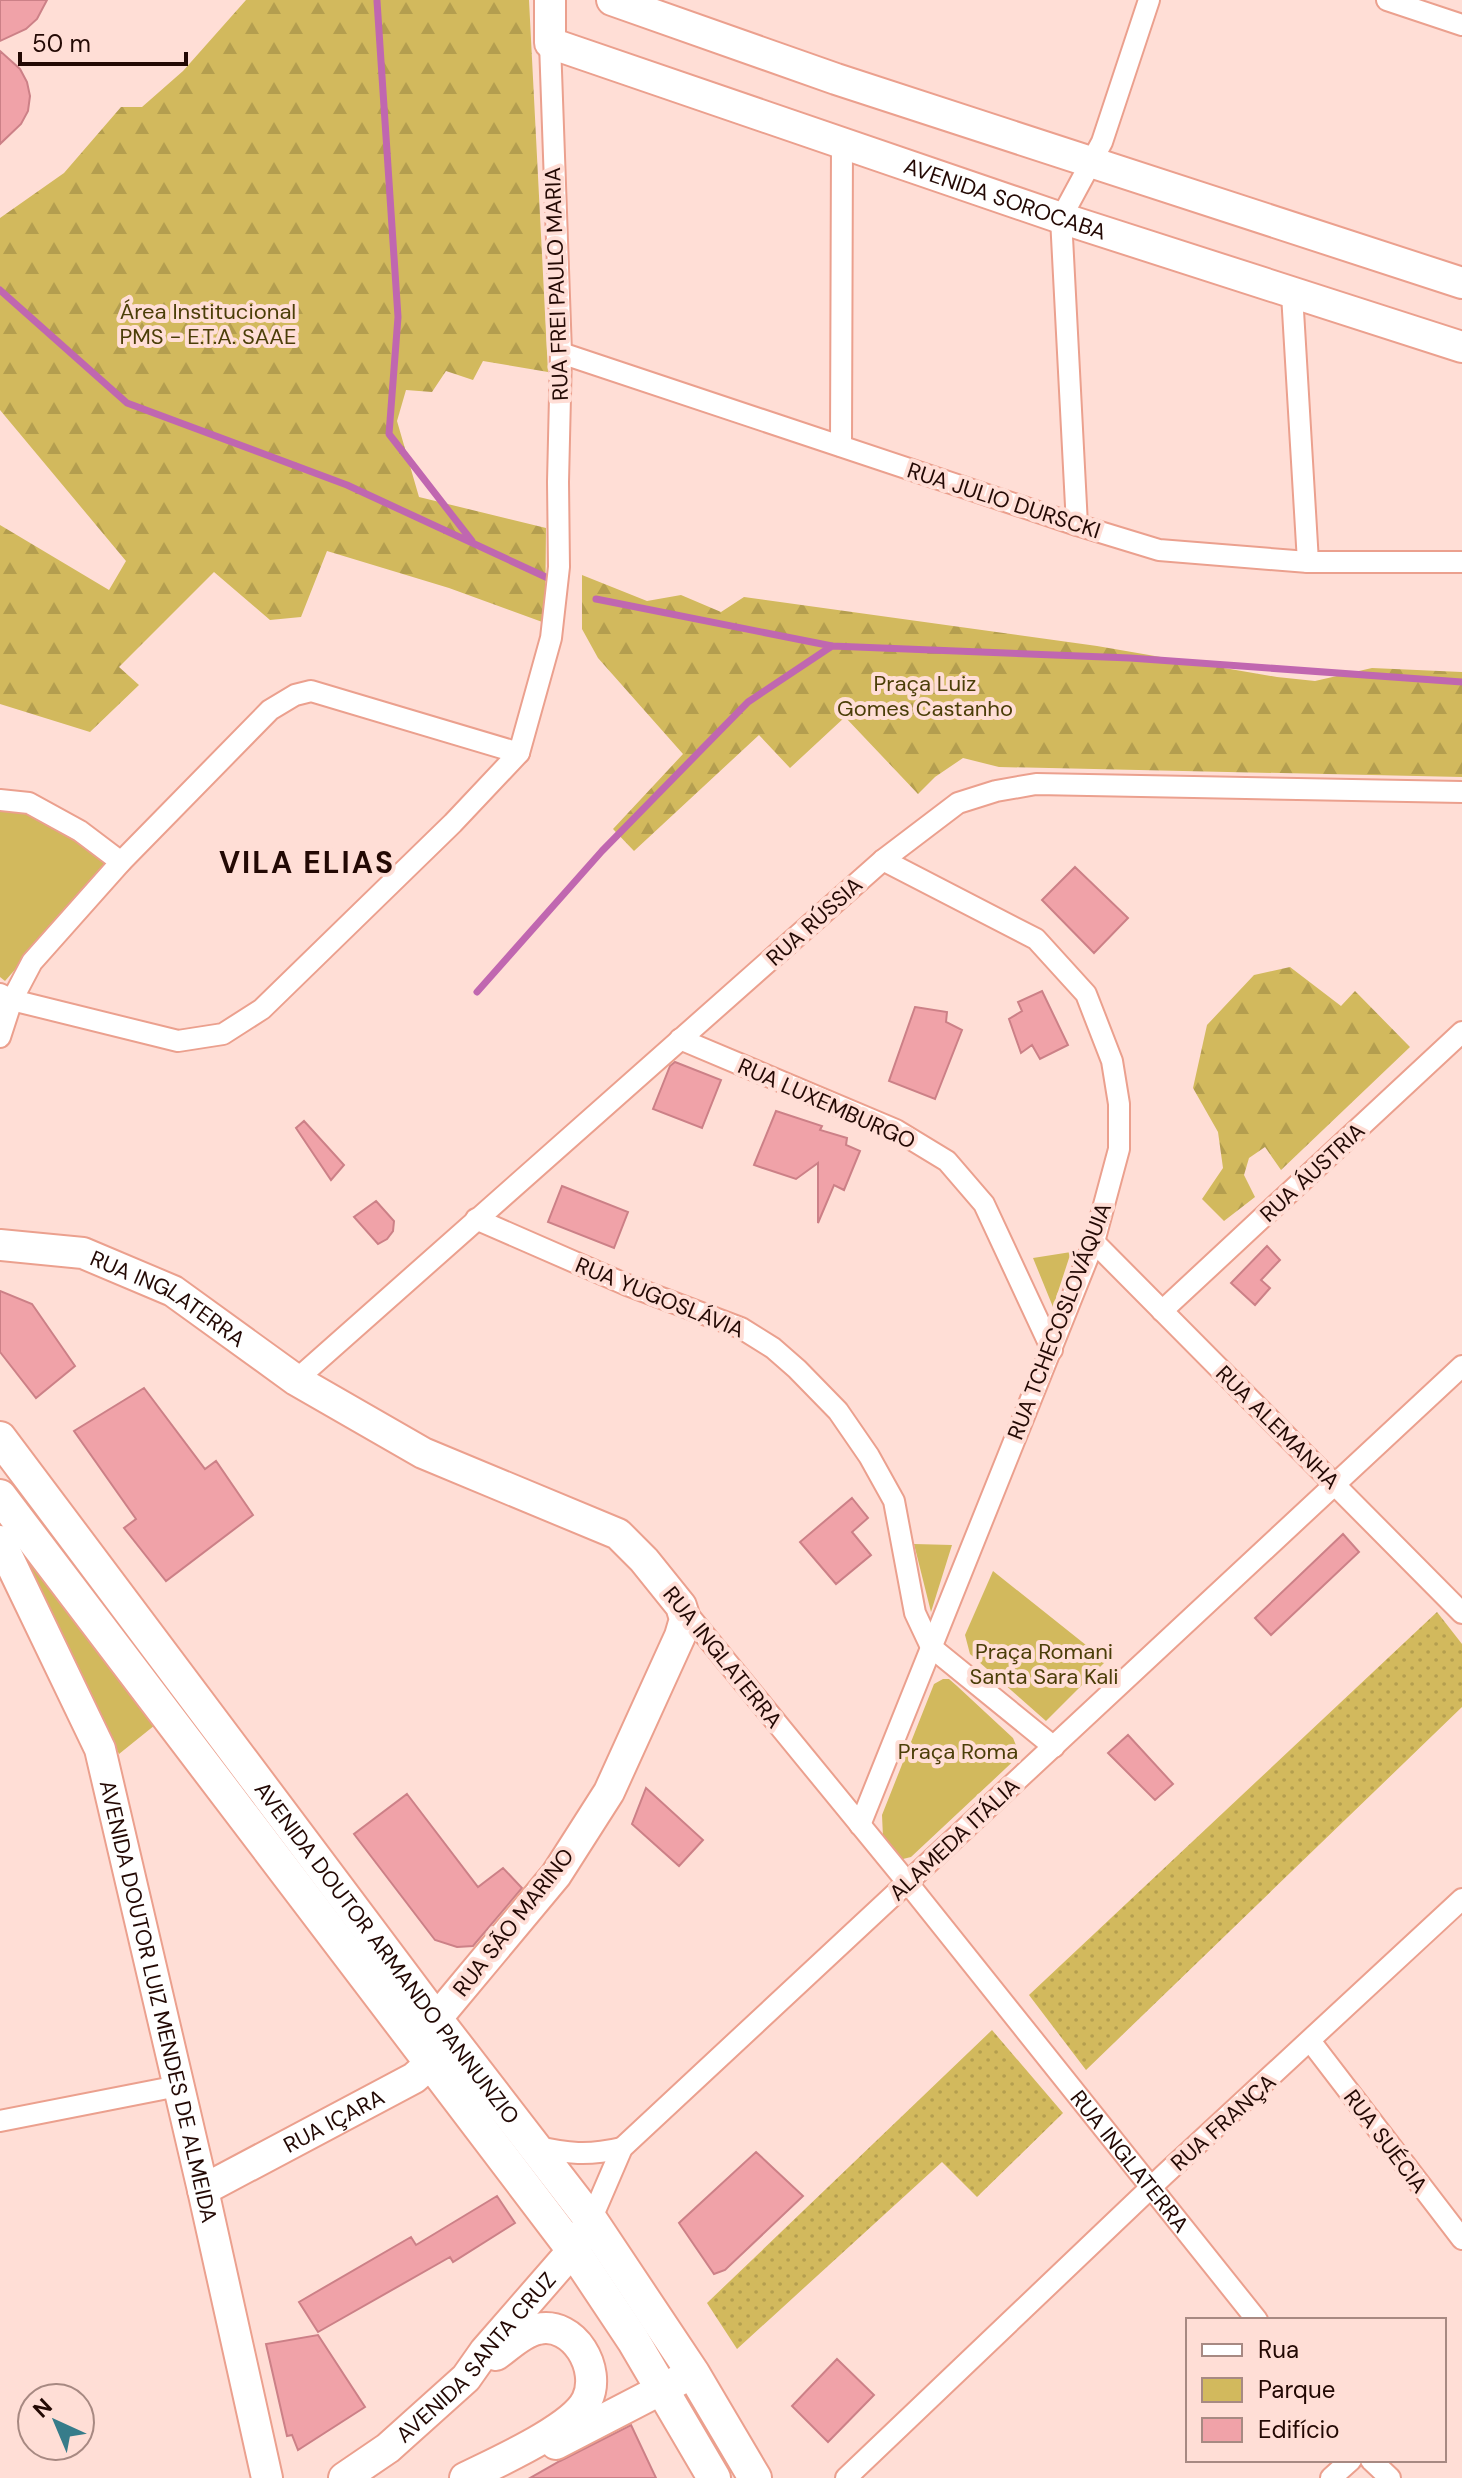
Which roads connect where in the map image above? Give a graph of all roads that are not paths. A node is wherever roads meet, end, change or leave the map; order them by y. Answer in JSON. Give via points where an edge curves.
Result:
{"nodes":[{"id":1,"x":550,"y":0,"type":"edge"},
{"id":2,"x":612,"y":0,"type":"edge"},
{"id":3,"x":1149,"y":0,"type":"edge"},
{"id":4,"x":1396,"y":1,"type":"edge"},
{"id":5,"x":1462,"y":25,"type":"edge"},
{"id":6,"x":550,"y":43,"type":"junction"},
{"id":7,"x":842,"y":142,"type":"junction"},
{"id":8,"x":1092,"y":163,"type":"junction"},
{"id":9,"x":1061,"y":218,"type":"junction"},
{"id":10,"x":1462,"y":283,"type":"edge"},
{"id":11,"x":1292,"y":294,"type":"junction"},
{"id":12,"x":1462,"y":347,"type":"edge"},
{"id":13,"x":561,"y":353,"type":"junction"},
{"id":14,"x":841,"y":446,"type":"junction"},
{"id":15,"x":1077,"y":525,"type":"junction"},
{"id":16,"x":1308,"y":562,"type":"junction"},
{"id":17,"x":1462,"y":562,"type":"edge"},
{"id":18,"x":519,"y":753,"type":"junction"},
{"id":19,"x":1462,"y":792,"type":"edge"},
{"id":20,"x":0,"y":800,"type":"edge"},
{"id":21,"x":883,"y":860,"type":"junction"},
{"id":22,"x":121,"y":862,"type":"junction"},
{"id":23,"x":6,"y":997,"type":"edge"},
{"id":24,"x":0,"y":1037,"type":"edge"},
{"id":25,"x":1460,"y":1037,"type":"edge"},
{"id":26,"x":680,"y":1039,"type":"junction"},
{"id":27,"x":476,"y":1219,"type":"junction"},
{"id":28,"x":1094,"y":1242,"type":"junction"},
{"id":29,"x":0,"y":1245,"type":"edge"},
{"id":30,"x":1162,"y":1311,"type":"junction"},
{"id":31,"x":1052,"y":1350,"type":"junction"},
{"id":32,"x":1462,"y":1366,"type":"edge"},
{"id":33,"x":296,"y":1380,"type":"junction"},
{"id":34,"x":0,"y":1438,"type":"edge"},
{"id":35,"x":1336,"y":1485,"type":"junction"},
{"id":36,"x":0,"y":1496,"type":"edge"},
{"id":37,"x":0,"y":1541,"type":"edge"},
{"id":38,"x":681,"y":1606,"type":"junction"},
{"id":39,"x":1462,"y":1613,"type":"edge"},
{"id":40,"x":931,"y":1647,"type":"junction"},
{"id":41,"x":1054,"y":1747,"type":"junction"},
{"id":42,"x":860,"y":1825,"type":"junction"},
{"id":43,"x":907,"y":1882,"type":"junction"},
{"id":44,"x":1462,"y":1899,"type":"edge"},
{"id":45,"x":442,"y":2027,"type":"junction"},
{"id":46,"x":1311,"y":2042,"type":"junction"},
{"id":47,"x":431,"y":2063,"type":"junction"},
{"id":48,"x":178,"y":2086,"type":"junction"},
{"id":49,"x":0,"y":2121,"type":"edge"},
{"id":50,"x":534,"y":2146,"type":"junction"},
{"id":51,"x":622,"y":2148,"type":"junction"},
{"id":52,"x":1152,"y":2188,"type":"junction"},
{"id":53,"x":203,"y":2190,"type":"junction"},
{"id":54,"x":591,"y":2220,"type":"junction"},
{"id":55,"x":1462,"y":2239,"type":"edge"},
{"id":56,"x":573,"y":2250,"type":"junction"},
{"id":57,"x":1255,"y":2318,"type":"edge"},
{"id":58,"x":693,"y":2373,"type":"junction"},
{"id":59,"x":466,"y":2378,"type":"junction"},
{"id":60,"x":663,"y":2390,"type":"junction"},
{"id":61,"x":1349,"y":2462,"type":"edge"},
{"id":62,"x":1373,"y":2462,"type":"edge"},
{"id":63,"x":267,"y":2478,"type":"edge"},
{"id":64,"x":344,"y":2478,"type":"edge"},
{"id":65,"x":465,"y":2478,"type":"edge"},
{"id":66,"x":486,"y":2478,"type":"edge"},
{"id":67,"x":714,"y":2478,"type":"edge"},
{"id":68,"x":755,"y":2478,"type":"edge"},
{"id":69,"x":846,"y":2478,"type":"edge"},
{"id":70,"x":1331,"y":2478,"type":"edge"},
{"id":71,"x":1390,"y":2478,"type":"edge"}],
"edges":[{"from":1,"to":6,"type":"street","name":"RUA FREI PAULO MARIA"},
{"from":2,"to":8,"type":"street"},
{"from":3,"to":8,"type":"street"},
{"from":4,"to":5,"type":"street"},
{"from":6,"to":7,"type":"street","name":"AVENIDA SOROCABA"},
{"from":6,"to":13,"type":"street","name":"RUA FREI PAULO MARIA"},
{"from":7,"to":9,"type":"street","name":"AVENIDA SOROCABA"},
{"from":7,"to":14,"type":"street"},
{"from":8,"to":9,"type":"street"},
{"from":8,"to":10,"type":"street"},
{"from":9,"to":11,"type":"street","name":"AVENIDA SOROCABA"},
{"from":9,"to":15,"type":"street"},
{"from":11,"to":12,"type":"street","name":"AVENIDA SOROCABA"},
{"from":11,"to":16,"type":"street"},
{"from":13,"to":14,"type":"street","name":"RUA JULIO DURSCKI"},
{"from":13,"to":18,"type":"street","name":"RUA FREI PAULO MARIA","via":[[557,600]]},
{"from":14,"to":15,"type":"street","name":"RUA JULIO DURSCKI"},
{"from":15,"to":16,"type":"street","name":"RUA JULIO DURSCKI","via":[[1159,550]]},
{"from":16,"to":17,"type":"street","name":"RUA JULIO DURSCKI"},
{"from":18,"to":22,"type":"street","via":[[311,691],[295,695],[270,710]]},
{"from":18,"to":23,"type":"street","via":[[262,1009],[223,1034],[178,1041]]},
{"from":19,"to":21,"type":"street","name":"RUA RÚSSIA","via":[[1036,784],[958,803]]},
{"from":20,"to":22,"type":"street","via":[[29,803]]},
{"from":21,"to":26,"type":"street","name":"RUA RÚSSIA"},
{"from":21,"to":28,"type":"street","name":"RUA TCHECOSLOVÁQUIA","via":[[1036,939],[1086,994],[1112,1061],[1119,1104],[1119,1149]]},
{"from":22,"to":23,"type":"street"},
{"from":23,"to":24,"type":"street"},
{"from":25,"to":30,"type":"street","name":"RUA ÁUSTRIA"},
{"from":26,"to":27,"type":"street","name":"RUA RÚSSIA"},
{"from":26,"to":31,"type":"street","name":"RUA LUXEMBURGO","via":[[896,1130],[947,1161],[984,1204]]},
{"from":27,"to":33,"type":"street","name":"RUA RÚSSIA"},
{"from":27,"to":40,"type":"street","name":"RUA YUGOSLÁVIA","via":[[741,1328],[797,1369],[838,1411],[894,1501],[915,1613]]},
{"from":28,"to":30,"type":"street","name":"RUA ALEMANHA"},
{"from":28,"to":31,"type":"street","name":"RUA TCHECOSLOVÁQUIA"},
{"from":29,"to":33,"type":"street","name":"RUA INGLATERRA","via":[[83,1253],[173,1291]]},
{"from":30,"to":35,"type":"street","name":"RUA ALEMANHA"},
{"from":31,"to":40,"type":"street","name":"RUA TCHECOSLOVÁQUIA"},
{"from":32,"to":35,"type":"street","name":"ALAMEDA ITÁLIA"},
{"from":33,"to":38,"type":"street","name":"RUA INGLATERRA","via":[[423,1453],[618,1534]]},
{"from":34,"to":45,"type":"main road","name":"AVENIDA DOUTOR ARMANDO PANNUNZIO"},
{"from":35,"to":39,"type":"street","name":"RUA ALEMANHA"},
{"from":35,"to":41,"type":"street","name":"ALAMEDA ITÁLIA"},
{"from":36,"to":47,"type":"main road","name":"AVENIDA DOUTOR ARMANDO PANNUNZIO"},
{"from":37,"to":48,"type":"street","name":"AVENIDA DOUTOR LUIZ MENDES DE ALMEIDA","via":[[100,1749]]},
{"from":38,"to":42,"type":"street","name":"RUA INGLATERRA"},
{"from":38,"to":45,"type":"street","name":"RUA SÃO MARINO","via":[[685,1619],[680,1636],[609,1792],[556,1875]]},
{"from":40,"to":41,"type":"street","name":"RUA YUGOSLÁVIA"},
{"from":40,"to":42,"type":"street","name":"RUA TCHECOSLOVÁQUIA"},
{"from":41,"to":43,"type":"street","name":"ALAMEDA ITÁLIA"},
{"from":42,"to":43,"type":"street","name":"RUA INGLATERRA"},
{"from":43,"to":51,"type":"street","name":"ALAMEDA ITÁLIA"},
{"from":43,"to":52,"type":"street","name":"RUA INGLATERRA"},
{"from":44,"to":46,"type":"street","name":"RUA FRANÇA"},
{"from":45,"to":47,"type":"street","name":"RUA IÇARA","via":[[443,2048]]},
{"from":45,"to":50,"type":"main road","name":"AVENIDA DOUTOR ARMANDO PANNUNZIO"},
{"from":46,"to":52,"type":"street","name":"RUA FRANÇA"},
{"from":46,"to":55,"type":"street","name":"RUA SUÉCIA"},
{"from":47,"to":53,"type":"street","name":"RUA IÇARA","via":[[414,2078]]},
{"from":47,"to":56,"type":"main road","name":"AVENIDA DOUTOR ARMANDO PANNUNZIO"},
{"from":48,"to":49,"type":"street"},
{"from":48,"to":53,"type":"street","name":"AVENIDA DOUTOR LUIZ MENDES DE ALMEIDA"},
{"from":50,"to":51,"type":"street","via":[[595,2155]]},
{"from":50,"to":54,"type":"main road","name":"AVENIDA DOUTOR ARMANDO PANNUNZIO"},
{"from":51,"to":54,"type":"street","name":"ALAMEDA ITÁLIA"},
{"from":52,"to":57,"type":"street","name":"RUA INGLATERRA"},
{"from":52,"to":69,"type":"street","name":"RUA FRANÇA"},
{"from":53,"to":63,"type":"street","name":"AVENIDA DOUTOR LUIZ MENDES DE ALMEIDA"},
{"from":54,"to":56,"type":"street","name":"AVENIDA SANTA CRUZ"},
{"from":54,"to":58,"type":"main road","name":"AVENIDA DOUTOR ARMANDO PANNUNZIO"},
{"from":56,"to":59,"type":"street","name":"AVENIDA SANTA CRUZ"},
{"from":56,"to":60,"type":"main road","name":"AVENIDA DOUTOR ARMANDO PANNUNZIO"},
{"from":58,"to":60,"type":"street"},
{"from":58,"to":68,"type":"main road","name":"AVENIDA DOUTOR ARMANDO PANNUNZIO"},
{"from":59,"to":64,"type":"street","name":"AVENIDA SANTA CRUZ","via":[[388,2448]]},
{"from":59,"to":65,"type":"street","via":[[526,2334],[546,2328],[579,2345],[591,2386],[587,2402],[555,2432]]},
{"from":60,"to":66,"type":"street"},
{"from":60,"to":67,"type":"main road","name":"AVENIDA DOUTOR ARMANDO PANNUNZIO"},
{"from":61,"to":70,"type":"street"},
{"from":62,"to":71,"type":"street"}]}
